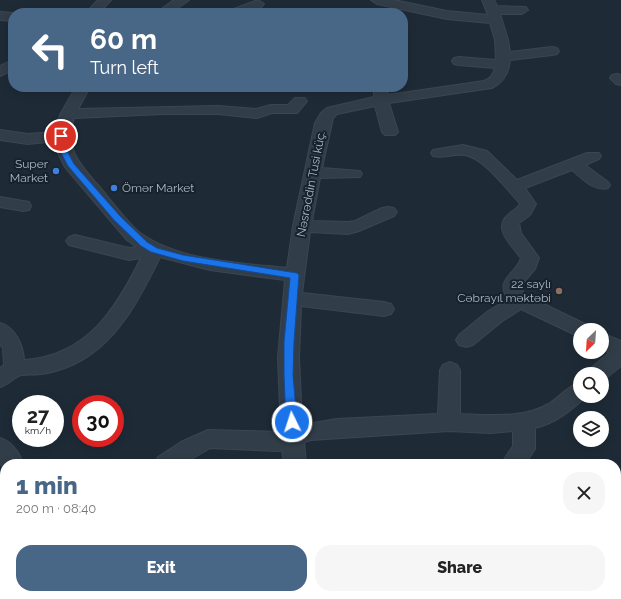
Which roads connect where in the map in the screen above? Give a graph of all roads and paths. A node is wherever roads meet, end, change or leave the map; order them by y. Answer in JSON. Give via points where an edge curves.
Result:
{"nodes":[{"id":1,"x":105,"y":0,"type":"edge"},
{"id":2,"x":183,"y":0,"type":"edge"},
{"id":3,"x":377,"y":0,"type":"edge"},
{"id":4,"x":258,"y":4,"type":"dead end"},
{"id":5,"x":97,"y":8,"type":"edge"},
{"id":6,"x":170,"y":8,"type":"edge"},
{"id":7,"x":248,"y":8,"type":"edge"},
{"id":8,"x":421,"y":10,"type":"junction"},
{"id":9,"x":491,"y":10,"type":"edge"},
{"id":10,"x":522,"y":10,"type":"dead end"},
{"id":11,"x":408,"y":18,"type":"edge"},
{"id":12,"x":552,"y":50,"type":"dead end"},
{"id":13,"x":459,"y":61,"type":"dead end"},
{"id":14,"x":504,"y":61,"type":"junction"},
{"id":15,"x":80,"y":92,"type":"edge"},
{"id":16,"x":404,"y":92,"type":"edge"},
{"id":17,"x":408,"y":92,"type":"edge"},
{"id":18,"x":380,"y":94,"type":"edge"},
{"id":19,"x":300,"y":101,"type":"dead end"},
{"id":20,"x":68,"y":114,"type":"junction"},
{"id":21,"x":390,"y":132,"type":"dead end"},
{"id":22,"x":0,"y":135,"type":"edge"},
{"id":23,"x":61,"y":136,"type":"junction"},
{"id":24,"x":439,"y":153,"type":"dead end"},
{"id":25,"x":593,"y":156,"type":"dead end"},
{"id":26,"x":574,"y":164,"type":"junction"},
{"id":27,"x":313,"y":173,"type":"junction"},
{"id":28,"x":354,"y":174,"type":"dead end"},
{"id":29,"x":602,"y":184,"type":"dead end"},
{"id":30,"x":514,"y":187,"type":"junction"},
{"id":31,"x":0,"y":202,"type":"edge"},
{"id":32,"x":23,"y":206,"type":"dead end"},
{"id":33,"x":388,"y":212,"type":"dead end"},
{"id":34,"x":302,"y":226,"type":"junction"},
{"id":35,"x":75,"y":241,"type":"dead end"},
{"id":36,"x":154,"y":250,"type":"junction"},
{"id":37,"x":294,"y":275,"type":"junction"},
{"id":38,"x":293,"y":298,"type":"junction"},
{"id":39,"x":520,"y":301,"type":"junction"},
{"id":40,"x":384,"y":309,"type":"dead end"},
{"id":41,"x":573,"y":327,"type":"edge"},
{"id":42,"x":0,"y":330,"type":"edge"},
{"id":43,"x":466,"y":340,"type":"dead end"},
{"id":44,"x":609,"y":344,"type":"edge"},
{"id":45,"x":621,"y":350,"type":"edge"},
{"id":46,"x":621,"y":354,"type":"edge"},
{"id":47,"x":606,"y":367,"type":"edge"},
{"id":48,"x":450,"y":370,"type":"dead end"},
{"id":49,"x":8,"y":374,"type":"edge"},
{"id":50,"x":573,"y":396,"type":"edge"},
{"id":51,"x":449,"y":422,"type":"junction"},
{"id":52,"x":524,"y":422,"type":"junction"},
{"id":53,"x":292,"y":437,"type":"junction"},
{"id":54,"x":0,"y":447,"type":"edge"},
{"id":55,"x":10,"y":459,"type":"edge"},
{"id":56,"x":173,"y":459,"type":"edge"},
{"id":57,"x":294,"y":459,"type":"edge"},
{"id":58,"x":516,"y":459,"type":"edge"}],
"edges":[{"from":1,"to":5,"type":"street"},
{"from":2,"to":6,"type":"street"},
{"from":3,"to":8,"type":"street"},
{"from":4,"to":7,"type":"street"},
{"from":8,"to":9,"type":"street","via":[[447,15]]},
{"from":8,"to":11,"type":"street"},
{"from":9,"to":10,"type":"street"},
{"from":9,"to":14,"type":"street","via":[[502,42]]},
{"from":12,"to":14,"type":"street"},
{"from":13,"to":14,"type":"street"},
{"from":14,"to":17,"type":"street","name":"Nəsrəddin Tusi küç.","via":[[497,80],[487,85]]},
{"from":15,"to":20,"type":"street"},
{"from":16,"to":18,"type":"street","name":"Nəsrəddin Tusi küç."},
{"from":18,"to":21,"type":"street"},
{"from":18,"to":27,"type":"street","name":"Nəsrəddin Tusi küç.","via":[[332,111],[326,116]]},
{"from":19,"to":20,"type":"street","via":[[292,110],[271,109],[257,114],[218,110]]},
{"from":20,"to":23,"type":"street"},
{"from":22,"to":23,"type":"street","via":[[28,139]]},
{"from":23,"to":36,"type":"street","via":[[64,151],[71,164],[133,236]]},
{"from":24,"to":30,"type":"street","via":[[463,150],[481,154]]},
{"from":25,"to":26,"type":"street"},
{"from":26,"to":29,"type":"street"},
{"from":26,"to":30,"type":"street"},
{"from":27,"to":28,"type":"street"},
{"from":27,"to":34,"type":"street","name":"Nəsrəddin Tusi küç."},
{"from":30,"to":39,"type":"street","via":[[528,204],[526,210],[511,220],[509,226],[510,232],[530,258],[529,264],[514,280],[511,288]]},
{"from":31,"to":32,"type":"street"},
{"from":33,"to":34,"type":"street","via":[[360,226],[348,228]]},
{"from":34,"to":37,"type":"street","name":"Nəsrəddin Tusi küç."},
{"from":35,"to":36,"type":"street","via":[[129,254]]},
{"from":36,"to":37,"type":"street","via":[[213,264]]},
{"from":36,"to":49,"type":"street","via":[[136,289],[123,310],[102,334],[68,360]]},
{"from":37,"to":38,"type":"street","name":"Nəsrəddin Tusi küç."},
{"from":38,"to":40,"type":"street"},
{"from":38,"to":53,"type":"street","name":"Nəsrəddin Tusi küç.","via":[[288,368]]},
{"from":39,"to":41,"type":"street"},
{"from":39,"to":43,"type":"street","via":[[494,317]]},
{"from":42,"to":49,"type":"street","via":[[13,347]]},
{"from":44,"to":45,"type":"street"},
{"from":46,"to":47,"type":"street"},
{"from":48,"to":51,"type":"street"},
{"from":50,"to":52,"type":"street","via":[[541,418]]},
{"from":51,"to":52,"type":"street"},
{"from":51,"to":53,"type":"street","via":[[338,428],[311,431]]},
{"from":52,"to":58,"type":"street","via":[[524,450]]},
{"from":53,"to":56,"type":"street","via":[[278,442],[208,439]]},
{"from":53,"to":57,"type":"street","name":"Nəsrəddin Tusi küç."},
{"from":54,"to":55,"type":"street"}]}
